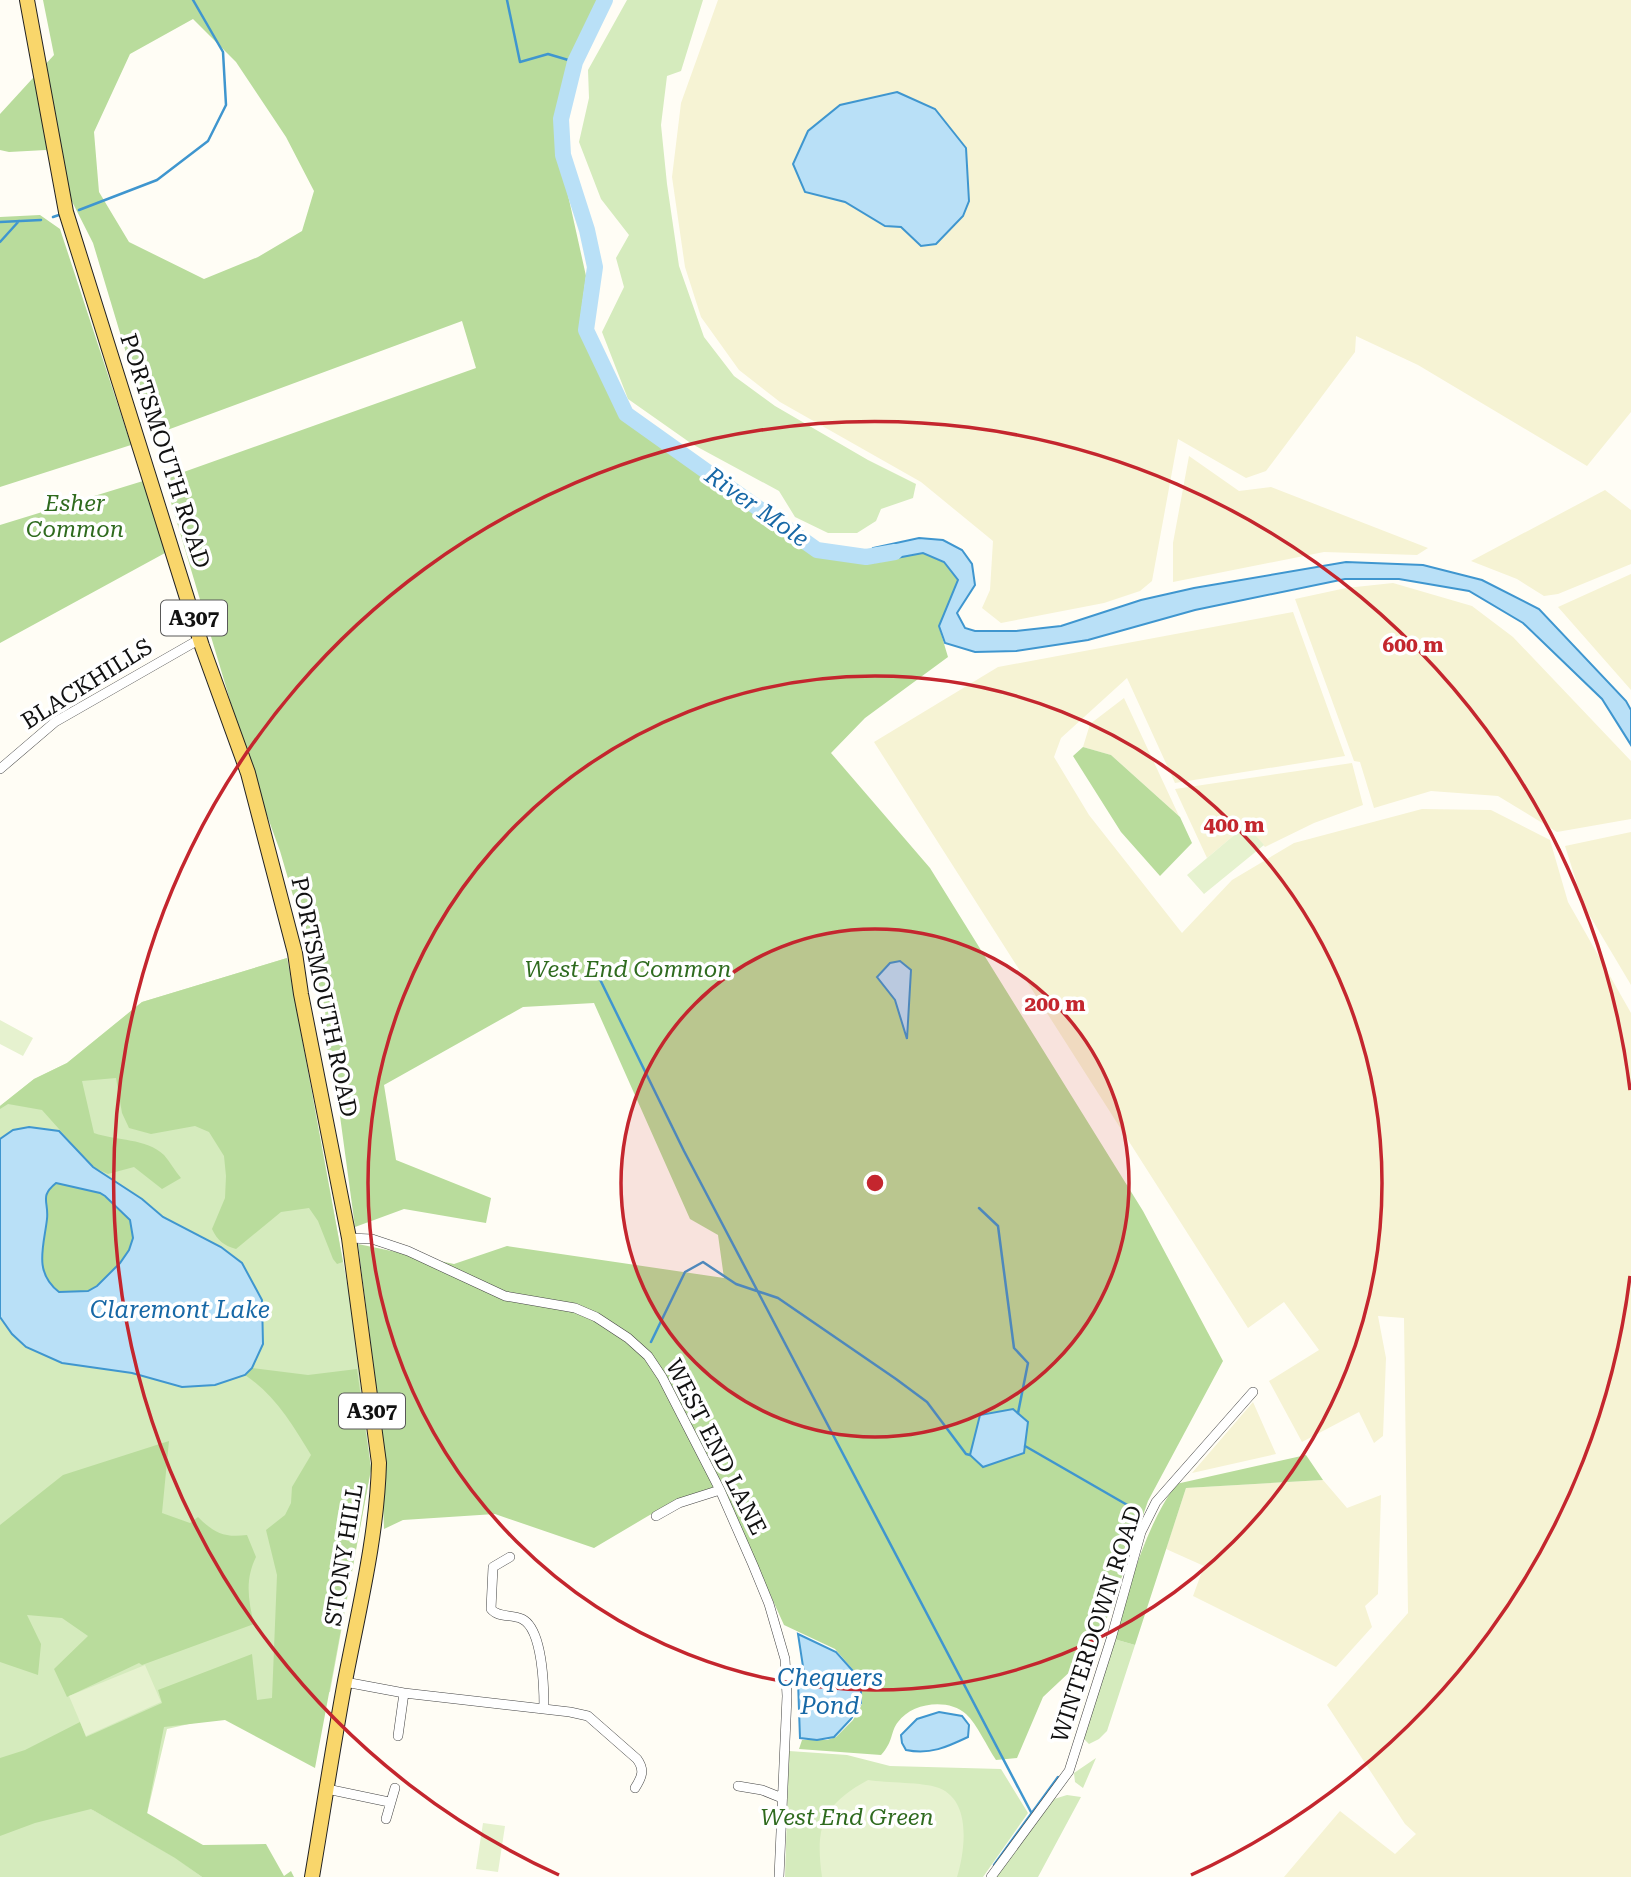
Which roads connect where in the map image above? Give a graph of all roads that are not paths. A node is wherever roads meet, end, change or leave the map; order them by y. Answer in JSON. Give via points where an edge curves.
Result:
{"nodes":[{"id":1,"x":27,"y":0,"type":"edge"},
{"id":2,"x":200,"y":639,"type":"junction"},
{"id":3,"x":0,"y":769,"type":"edge"},
{"id":4,"x":349,"y":1238,"type":"junction"},
{"id":5,"x":1253,"y":1392,"type":"dead end"},
{"id":6,"x":720,"y":1490,"type":"junction"},
{"id":7,"x":656,"y":1516,"type":"dead end"},
{"id":8,"x":510,"y":1557,"type":"dead end"},
{"id":9,"x":345,"y":1682,"type":"junction"},
{"id":10,"x":404,"y":1693,"type":"junction"},
{"id":11,"x":544,"y":1709,"type":"junction"},
{"id":12,"x":398,"y":1736,"type":"dead end"},
{"id":13,"x":738,"y":1786,"type":"dead end"},
{"id":14,"x":395,"y":1788,"type":"dead end"},
{"id":15,"x":635,"y":1788,"type":"dead end"},
{"id":16,"x":327,"y":1789,"type":"junction"},
{"id":17,"x":782,"y":1798,"type":"junction"},
{"id":18,"x":389,"y":1802,"type":"junction"},
{"id":19,"x":386,"y":1819,"type":"dead end"},
{"id":20,"x":312,"y":1877,"type":"edge"},
{"id":21,"x":779,"y":1877,"type":"edge"},
{"id":22,"x":991,"y":1877,"type":"edge"}],
"edges":[{"from":1,"to":2,"type":"main road","name":"PORTSMOUTH ROAD","number":"A307","via":[[66,212]]},
{"from":2,"to":3,"type":"street","name":"BLACKHILLS","via":[[55,722]]},
{"from":2,"to":4,"type":"main road","name":"PORTSMOUTH ROAD","number":"A307","via":[[247,772],[280,891]]},
{"from":4,"to":6,"type":"street","name":"WEST END LANE","via":[[372,1239],[408,1251],[505,1296],[575,1308],[628,1338],[663,1377]]},
{"from":4,"to":9,"type":"main road","name":"STONY HILL","number":"A307","via":[[379,1463],[374,1535]]},
{"from":5,"to":22,"type":"street","name":"WINTERDOWN ROAD","via":[[1156,1502],[1141,1532],[1069,1771]]},
{"from":6,"to":7,"type":"street"},
{"from":6,"to":17,"type":"street","name":"WEST END LANE","via":[[769,1604],[785,1659]]},
{"from":8,"to":11,"type":"street","via":[[493,1567],[492,1612],[528,1624],[541,1661]]},
{"from":9,"to":10,"type":"street"},
{"from":9,"to":16,"type":"main road","name":"STONY HILL","number":"A307"},
{"from":10,"to":11,"type":"street"},
{"from":10,"to":12,"type":"street"},
{"from":11,"to":15,"type":"street","via":[[588,1716],[637,1759],[642,1778]]},
{"from":13,"to":17,"type":"street"},
{"from":14,"to":18,"type":"street"},
{"from":16,"to":18,"type":"street"},
{"from":16,"to":20,"type":"main road","name":"STONY HILL","number":"A307"},
{"from":17,"to":21,"type":"street","name":"WEST END LANE"},
{"from":18,"to":19,"type":"street"}]}
